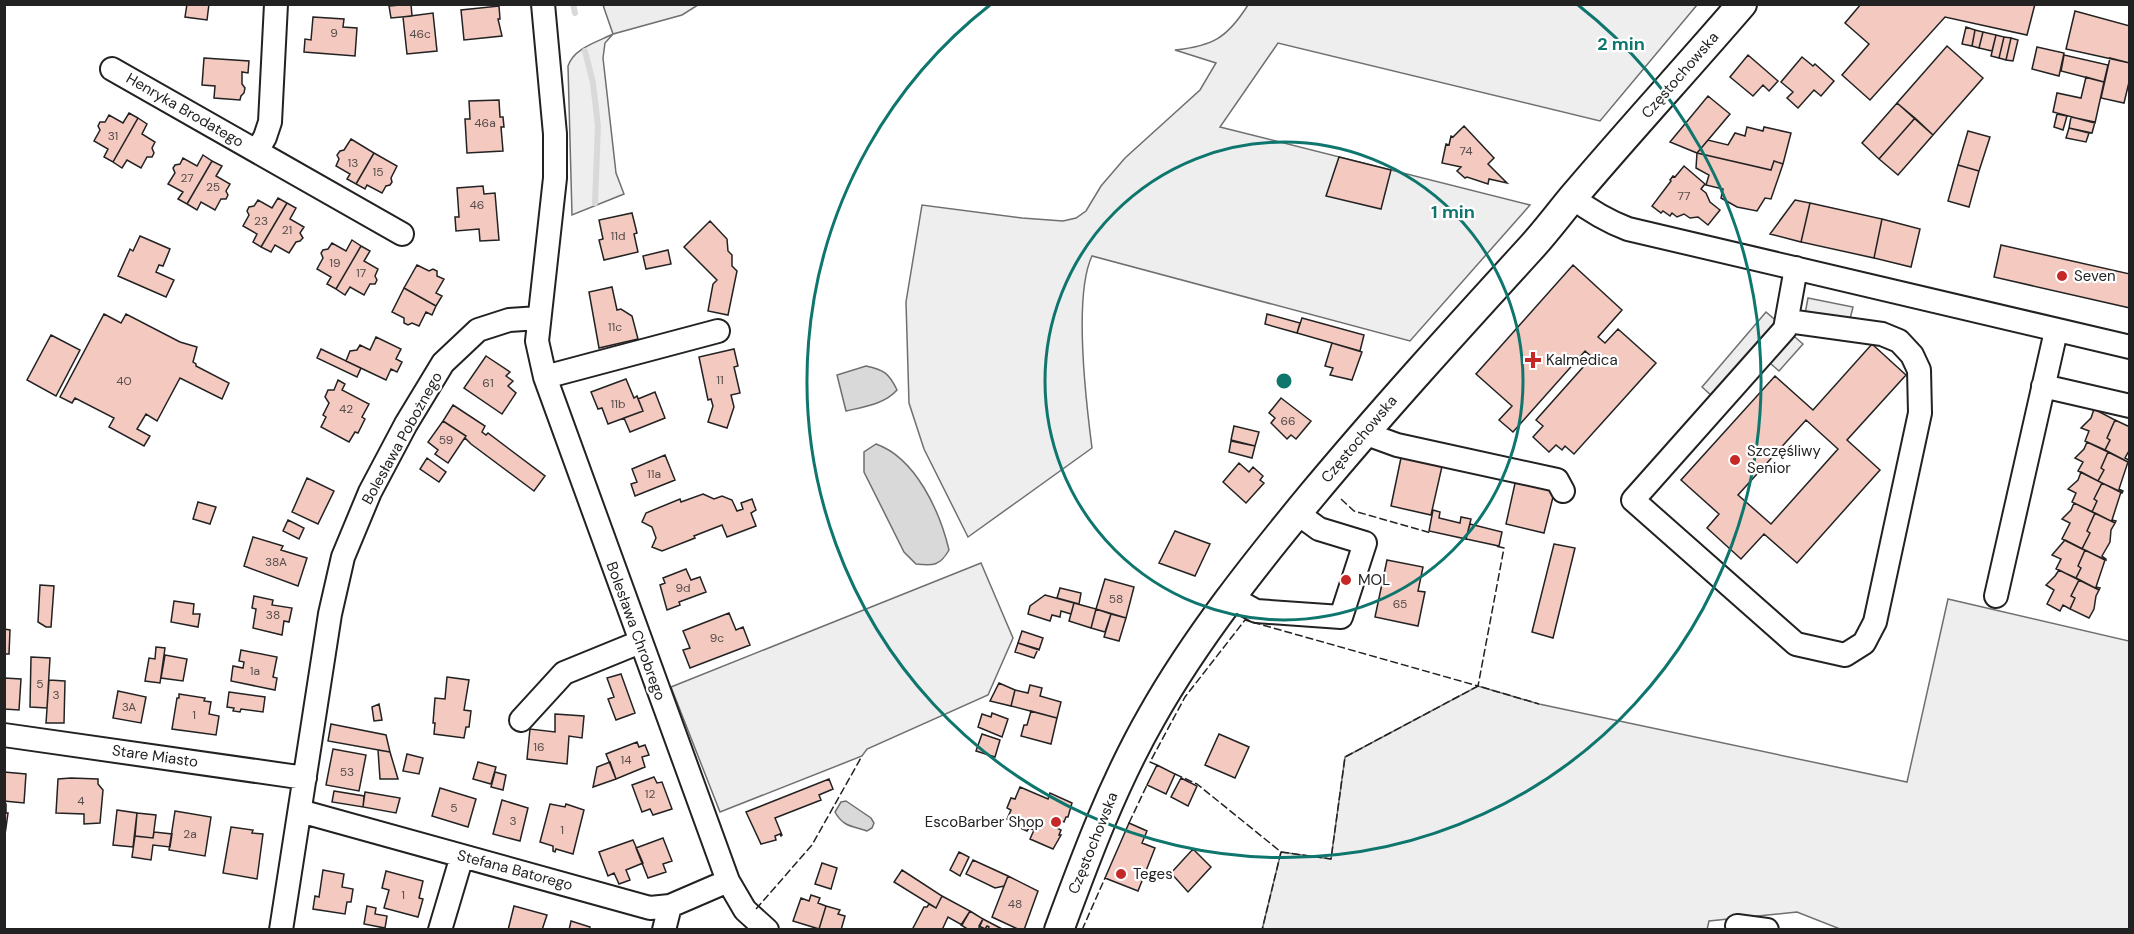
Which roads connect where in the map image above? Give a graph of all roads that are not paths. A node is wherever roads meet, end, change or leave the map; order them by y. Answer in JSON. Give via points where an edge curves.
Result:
{"nodes":[{"id":1,"x":276,"y":4,"type":"edge"},
{"id":2,"x":543,"y":4,"type":"edge"},
{"id":3,"x":1742,"y":4,"type":"edge"},
{"id":4,"x":112,"y":69,"type":"dead end"},
{"id":5,"x":257,"y":151,"type":"junction"},
{"id":6,"x":1572,"y":197,"type":"junction"},
{"id":7,"x":402,"y":234,"type":"dead end"},
{"id":8,"x":1796,"y":268,"type":"junction"},
{"id":9,"x":539,"y":318,"type":"junction"},
{"id":10,"x":1788,"y":321,"type":"junction"},
{"id":11,"x":718,"y":331,"type":"dead end"},
{"id":12,"x":2056,"y":331,"type":"junction"},
{"id":13,"x":2130,"y":347,"type":"edge"},
{"id":14,"x":545,"y":377,"type":"junction"},
{"id":15,"x":2043,"y":386,"type":"junction"},
{"id":16,"x":2130,"y":406,"type":"edge"},
{"id":17,"x":1364,"y":433,"type":"junction"},
{"id":18,"x":1563,"y":491,"type":"dead end"},
{"id":19,"x":1297,"y":513,"type":"junction"},
{"id":20,"x":1996,"y":596,"type":"dead end"},
{"id":21,"x":1231,"y":597,"type":"junction"},
{"id":22,"x":640,"y":642,"type":"junction"},
{"id":23,"x":521,"y":720,"type":"dead end"},
{"id":24,"x":4,"y":735,"type":"edge"},
{"id":25,"x":305,"y":778,"type":"junction"},
{"id":26,"x":300,"y":811,"type":"junction"},
{"id":27,"x":462,"y":856,"type":"junction"},
{"id":28,"x":728,"y":881,"type":"junction"},
{"id":29,"x":670,"y":906,"type":"junction"},
{"id":30,"x":1737,"y":926,"type":"dead end"},
{"id":31,"x":281,"y":930,"type":"edge"},
{"id":32,"x":440,"y":930,"type":"edge"},
{"id":33,"x":664,"y":930,"type":"edge"},
{"id":34,"x":767,"y":930,"type":"edge"},
{"id":35,"x":1059,"y":930,"type":"edge"},
{"id":36,"x":1767,"y":930,"type":"edge"}],
"edges":[{"from":1,"to":5,"type":"street","name":"Henryka Brodatego","via":[[270,122]]},
{"from":2,"to":9,"type":"street","via":[[555,134],[555,178]]},
{"from":3,"to":6,"type":"main road","name":"Częstochowska"},
{"from":4,"to":5,"type":"street","name":"Henryka Brodatego"},
{"from":5,"to":7,"type":"street","name":"Henryka Brodatego"},
{"from":6,"to":8,"type":"street","via":[[1628,229]]},
{"from":6,"to":17,"type":"main road","name":"Częstochowska","via":[[1532,248]]},
{"from":8,"to":10,"type":"street"},
{"from":8,"to":12,"type":"street"},
{"from":9,"to":14,"type":"street","name":"Bolesława Chrobrego","via":[[537,341]]},
{"from":9,"to":25,"type":"street","name":"Bolesława Pobożnego","via":[[509,320],[478,330],[443,363],[370,492],[343,558],[330,614]]},
{"from":10,"to":10,"type":"street","via":[[1633,500],[1796,644],[1845,655],[1864,643],[1875,621],[1920,413],[1918,370],[1912,355],[1899,342],[1882,334]]},
{"from":11,"to":14,"type":"street"},
{"from":12,"to":13,"type":"street"},
{"from":12,"to":15,"type":"street"},
{"from":14,"to":22,"type":"street","name":"Bolesława Chrobrego"},
{"from":15,"to":16,"type":"street"},
{"from":15,"to":20,"type":"street"},
{"from":17,"to":18,"type":"street","via":[[1397,445],[1557,480]]},
{"from":17,"to":19,"type":"main road","name":"Częstochowska"},
{"from":19,"to":21,"type":"main road","name":"Częstochowska"},
{"from":19,"to":21,"type":"street","via":[[1319,529],[1365,543],[1341,617],[1256,611]]},
{"from":21,"to":35,"type":"main road","name":"Częstochowska","via":[[1167,690],[1138,741],[1102,818]]},
{"from":22,"to":23,"type":"street","via":[[564,674]]},
{"from":22,"to":28,"type":"street","name":"Bolesława Chrobrego"},
{"from":24,"to":25,"type":"street","name":"Stare Miasto"},
{"from":25,"to":26,"type":"street","name":"Bolesława Pobożnego"},
{"from":26,"to":27,"type":"street","name":"Stefana Batorego"},
{"from":26,"to":31,"type":"street","name":"Bolesława Pobożnego"},
{"from":27,"to":29,"type":"street","name":"Stefana Batorego","via":[[650,908]]},
{"from":27,"to":32,"type":"street"},
{"from":28,"to":29,"type":"street","name":"Stefana Batorego"},
{"from":28,"to":34,"type":"street","name":"Bolesława Chrobrego","via":[[745,910]]},
{"from":29,"to":33,"type":"street"},
{"from":30,"to":36,"type":"street"}]}
